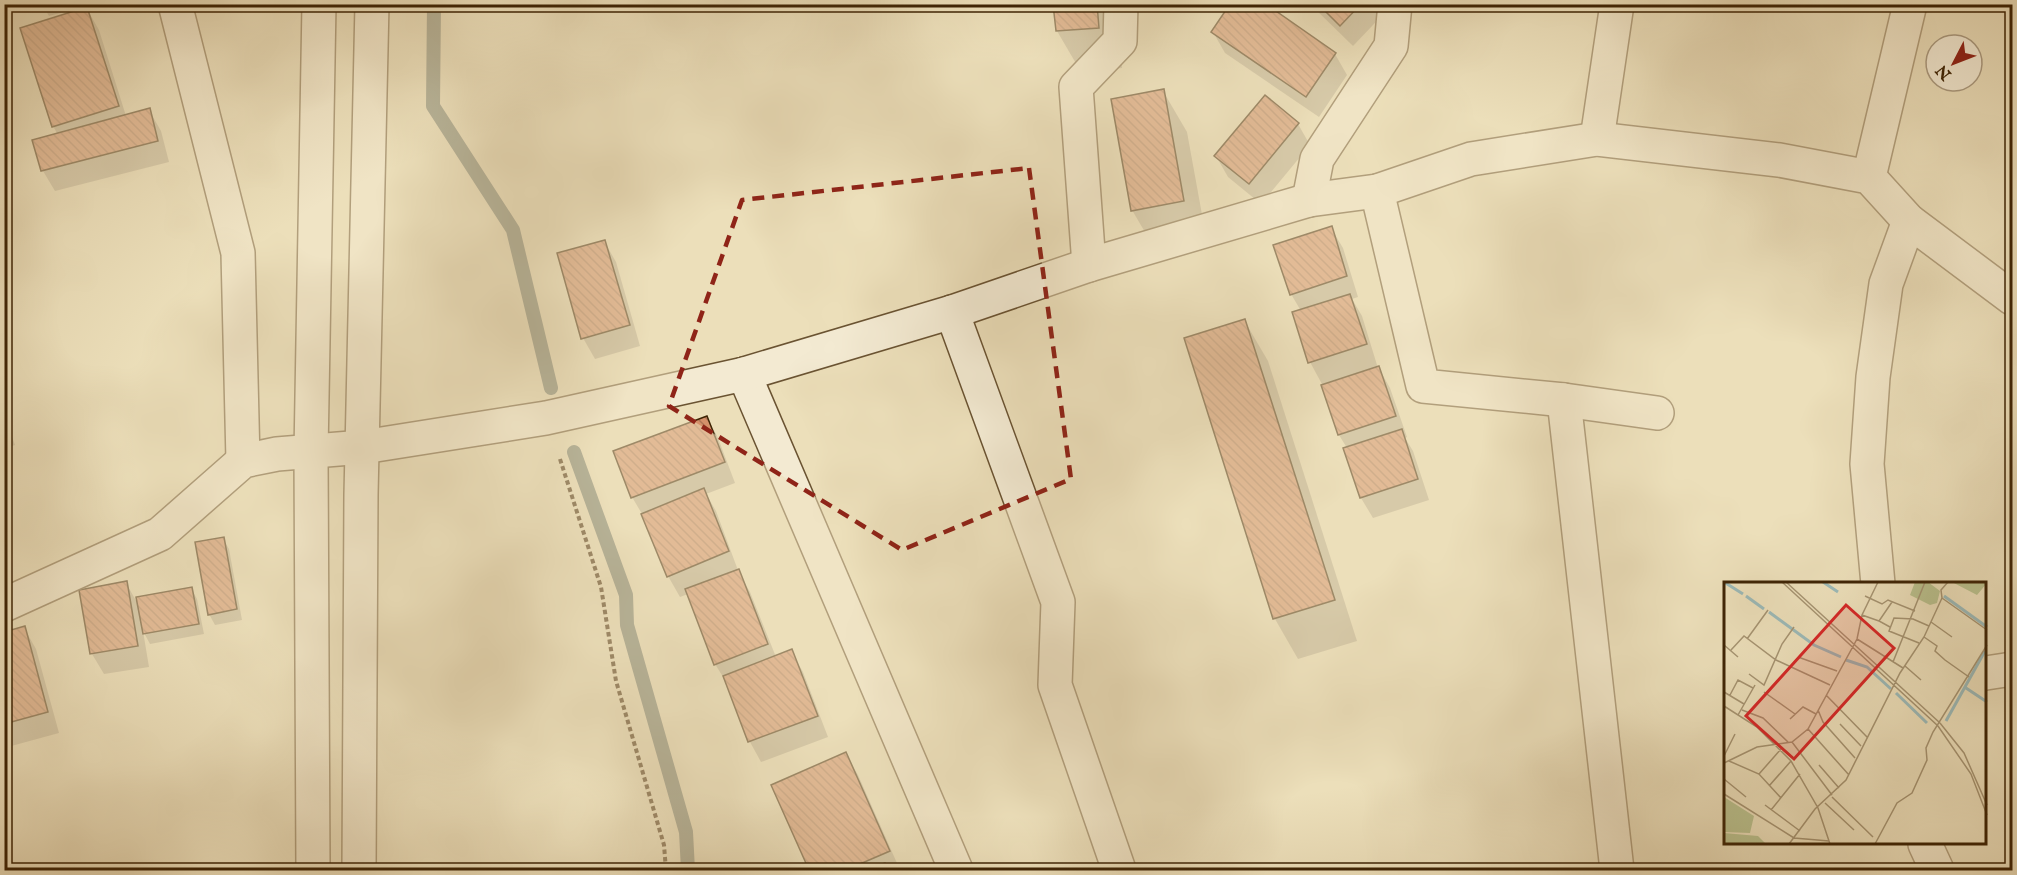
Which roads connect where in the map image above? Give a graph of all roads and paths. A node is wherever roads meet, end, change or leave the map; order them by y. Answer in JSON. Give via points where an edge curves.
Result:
{"nodes":[{"id":1,"x":175,"y":4,"type":"edge"},
{"id":2,"x":319,"y":4,"type":"edge"},
{"id":3,"x":372,"y":4,"type":"edge"},
{"id":4,"x":1121,"y":4,"type":"edge"},
{"id":5,"x":1395,"y":4,"type":"edge"},
{"id":6,"x":1617,"y":4,"type":"edge"},
{"id":7,"x":1910,"y":4,"type":"edge"},
{"id":8,"x":1597,"y":139,"type":"junction"},
{"id":9,"x":1869,"y":177,"type":"junction"},
{"id":10,"x":1377,"y":190,"type":"junction"},
{"id":11,"x":1309,"y":200,"type":"junction"},
{"id":12,"x":1909,"y":221,"type":"junction"},
{"id":13,"x":1089,"y":265,"type":"junction"},
{"id":14,"x":2013,"y":298,"type":"edge"},
{"id":15,"x":952,"y":312,"type":"junction"},
{"id":16,"x":744,"y":374,"type":"junction"},
{"id":17,"x":1564,"y":400,"type":"junction"},
{"id":18,"x":1657,"y":413,"type":"dead end"},
{"id":19,"x":546,"y":418,"type":"junction"},
{"id":20,"x":363,"y":447,"type":"junction"},
{"id":21,"x":311,"y":453,"type":"junction"},
{"id":22,"x":243,"y":461,"type":"junction"},
{"id":23,"x":1878,"y":582,"type":"edge"},
{"id":24,"x":4,"y":605,"type":"edge"},
{"id":25,"x":2013,"y":669,"type":"edge"},
{"id":26,"x":1987,"y":673,"type":"edge"},
{"id":27,"x":1926,"y":845,"type":"edge"},
{"id":28,"x":313,"y":870,"type":"edge"},
{"id":29,"x":359,"y":870,"type":"edge"},
{"id":30,"x":666,"y":870,"type":"edge"},
{"id":31,"x":956,"y":870,"type":"edge"},
{"id":32,"x":1119,"y":870,"type":"edge"},
{"id":33,"x":1617,"y":870,"type":"edge"},
{"id":34,"x":1937,"y":870,"type":"edge"}],
"edges":[{"from":1,"to":22,"type":"street","via":[[238,253]]},
{"from":2,"to":21,"type":"street"},
{"from":3,"to":20,"type":"street"},
{"from":4,"to":13,"type":"street","via":[[1120,41],[1076,87]]},
{"from":5,"to":11,"type":"street","via":[[1391,46],[1317,159]]},
{"from":6,"to":8,"type":"street"},
{"from":7,"to":9,"type":"street"},
{"from":8,"to":9,"type":"street","via":[[1779,160]]},
{"from":8,"to":10,"type":"street","via":[[1471,159]]},
{"from":9,"to":12,"type":"street"},
{"from":10,"to":11,"type":"street"},
{"from":10,"to":17,"type":"street","via":[[1423,386]]},
{"from":11,"to":13,"type":"street"},
{"from":12,"to":14,"type":"street"},
{"from":12,"to":23,"type":"street","via":[[1886,284],[1873,377],[1867,464]]},
{"from":13,"to":15,"type":"street"},
{"from":15,"to":16,"type":"street"},
{"from":15,"to":32,"type":"street","via":[[1058,602],[1055,685]]},
{"from":16,"to":19,"type":"street"},
{"from":16,"to":31,"type":"street"},
{"from":17,"to":18,"type":"street"},
{"from":17,"to":33,"type":"street"},
{"from":19,"to":20,"type":"street"},
{"from":19,"to":30,"type":"path","via":[[601,587],[616,681],[664,845]]},
{"from":20,"to":21,"type":"street"},
{"from":20,"to":29,"type":"street"},
{"from":21,"to":22,"type":"street"},
{"from":21,"to":28,"type":"street"},
{"from":22,"to":24,"type":"street","via":[[159,534]]},
{"from":25,"to":26,"type":"street"},
{"from":27,"to":34,"type":"street"}]}
